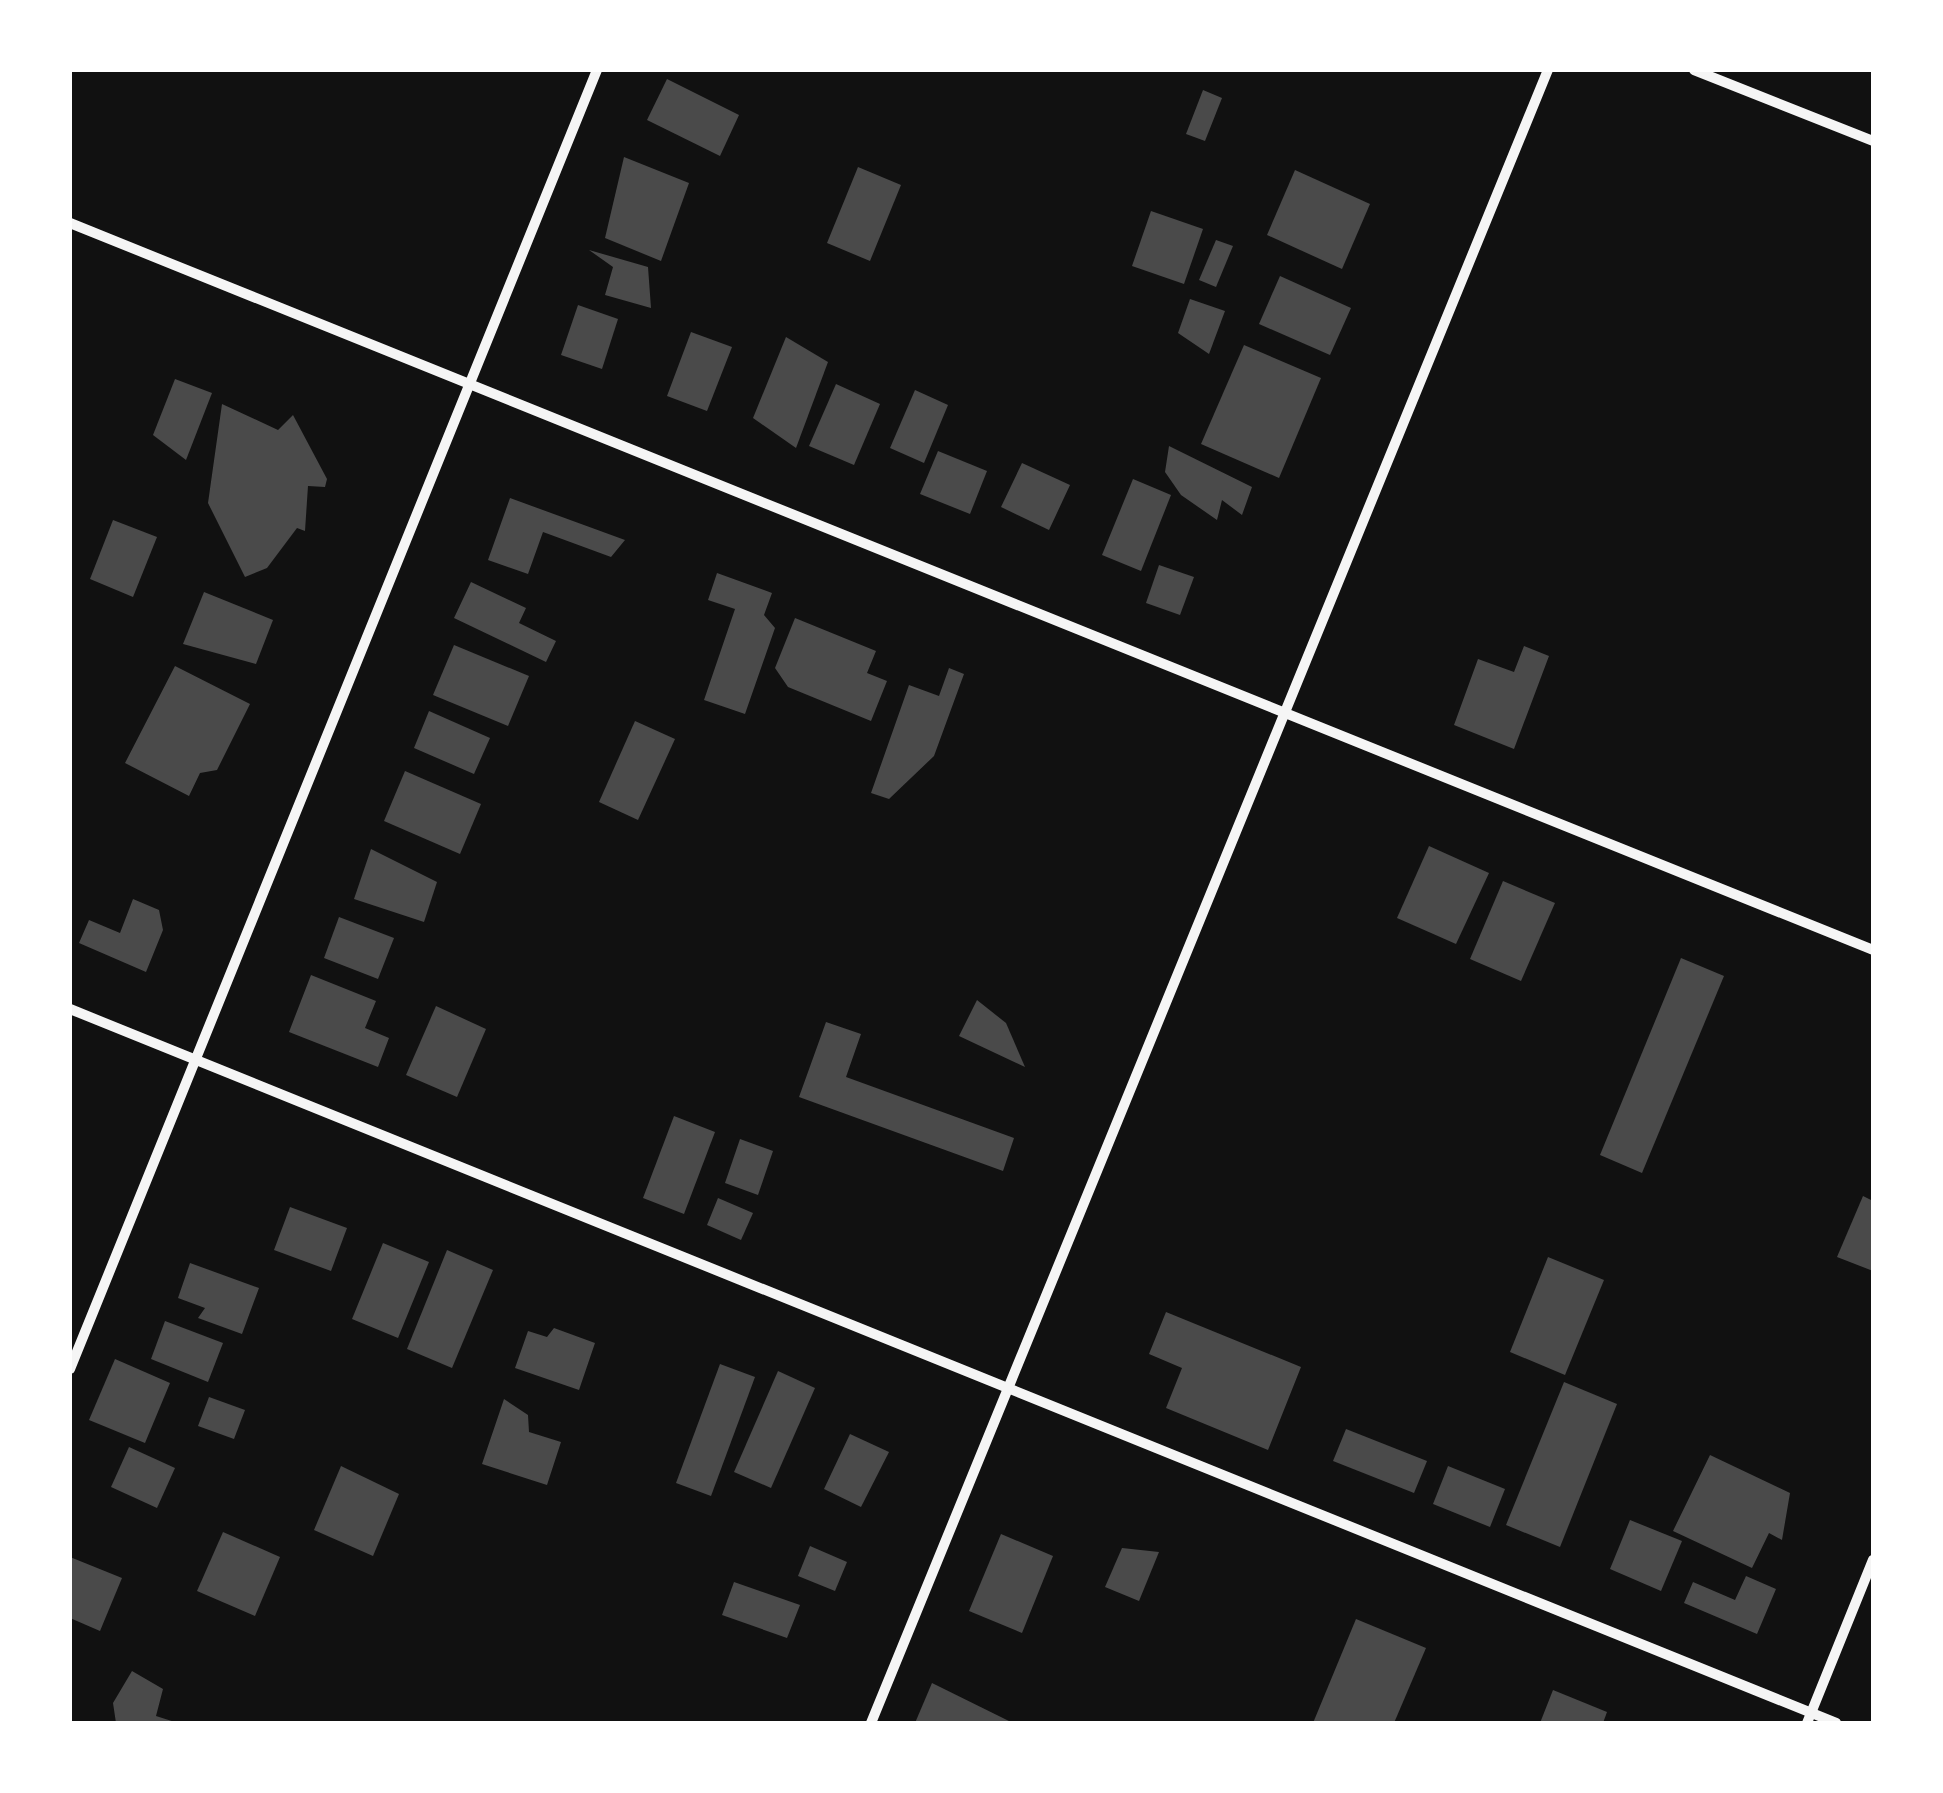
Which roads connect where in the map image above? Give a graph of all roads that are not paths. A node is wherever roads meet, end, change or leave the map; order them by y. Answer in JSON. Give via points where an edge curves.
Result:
{"nodes":[{"id":1,"x":597,"y":70,"type":"edge"},
{"id":2,"x":1548,"y":70,"type":"edge"},
{"id":3,"x":1694,"y":70,"type":"edge"},
{"id":4,"x":1873,"y":142,"type":"edge"},
{"id":5,"x":70,"y":223,"type":"edge"},
{"id":6,"x":471,"y":385,"type":"junction"},
{"id":7,"x":1278,"y":711,"type":"junction"},
{"id":8,"x":1873,"y":950,"type":"edge"},
{"id":9,"x":70,"y":1009,"type":"edge"},
{"id":10,"x":200,"y":1062,"type":"junction"},
{"id":11,"x":70,"y":1369,"type":"edge"},
{"id":12,"x":1010,"y":1384,"type":"junction"},
{"id":13,"x":1873,"y":1560,"type":"edge"},
{"id":14,"x":1809,"y":1718,"type":"edge"},
{"id":15,"x":871,"y":1723,"type":"edge"},
{"id":16,"x":1836,"y":1723,"type":"edge"}],
"edges":[{"from":1,"to":6,"type":"street"},
{"from":2,"to":7,"type":"street"},
{"from":3,"to":4,"type":"street"},
{"from":5,"to":6,"type":"street"},
{"from":6,"to":7,"type":"street"},
{"from":6,"to":10,"type":"street"},
{"from":7,"to":8,"type":"street"},
{"from":7,"to":12,"type":"street"},
{"from":9,"to":10,"type":"street"},
{"from":10,"to":11,"type":"street"},
{"from":10,"to":12,"type":"street"},
{"from":12,"to":14,"type":"street"},
{"from":12,"to":15,"type":"street"},
{"from":13,"to":14,"type":"street"},
{"from":14,"to":16,"type":"street"}]}
